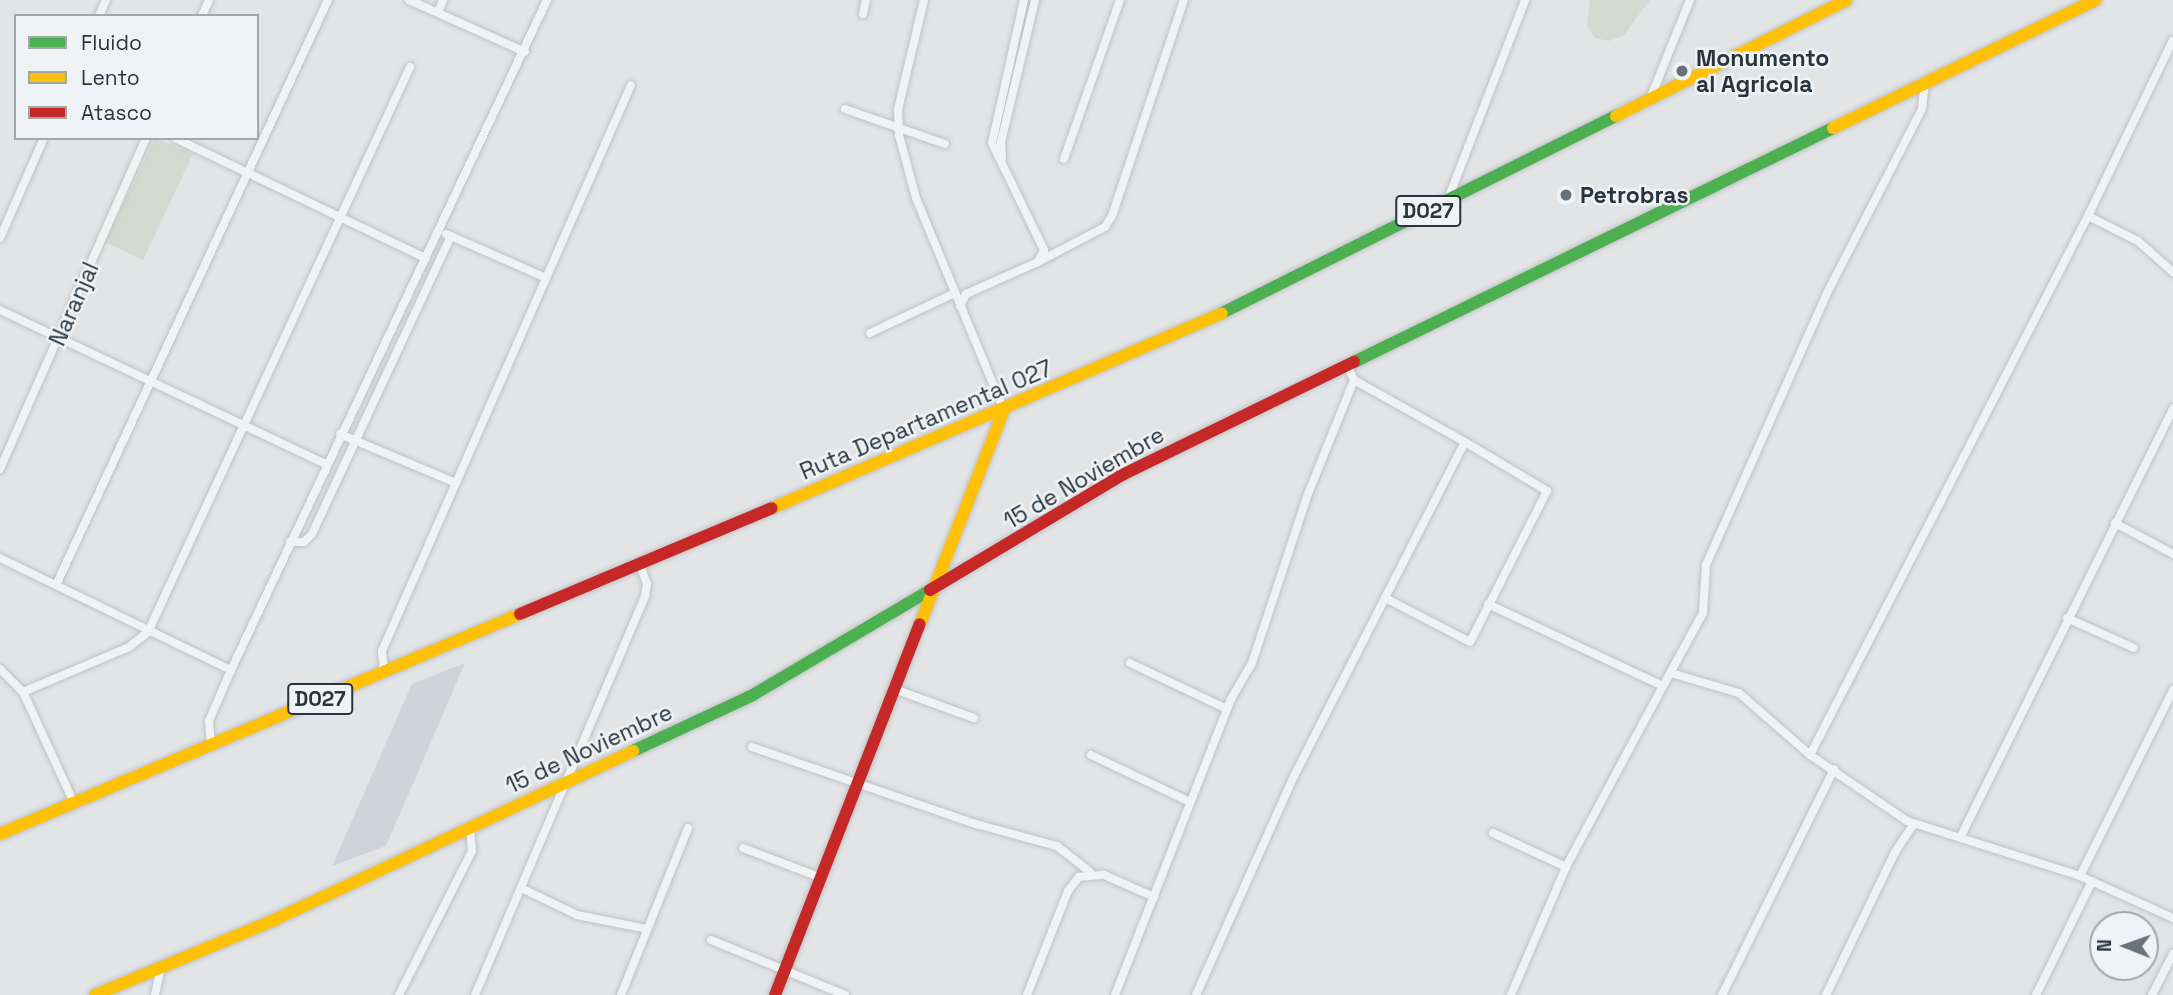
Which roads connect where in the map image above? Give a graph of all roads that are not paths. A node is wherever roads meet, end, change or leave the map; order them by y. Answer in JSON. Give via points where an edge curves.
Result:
{"nodes":[{"id":1,"x":328,"y":0,"type":"edge"},
{"id":2,"x":409,"y":0,"type":"edge"},
{"id":3,"x":443,"y":0,"type":"edge"},
{"id":4,"x":547,"y":0,"type":"edge"},
{"id":5,"x":866,"y":0,"type":"edge"},
{"id":6,"x":924,"y":0,"type":"edge"},
{"id":7,"x":1024,"y":0,"type":"edge"},
{"id":8,"x":1035,"y":0,"type":"edge"},
{"id":9,"x":1120,"y":0,"type":"edge"},
{"id":10,"x":1184,"y":0,"type":"edge"},
{"id":11,"x":1525,"y":0,"type":"edge"},
{"id":12,"x":1690,"y":0,"type":"edge"},
{"id":13,"x":1847,"y":0,"type":"edge"},
{"id":14,"x":2096,"y":0,"type":"edge"},
{"id":15,"x":2080,"y":4,"type":"edge"},
{"id":16,"x":438,"y":12,"type":"junction"},
{"id":17,"x":863,"y":14,"type":"dead end"},
{"id":18,"x":2173,"y":40,"type":"edge"},
{"id":19,"x":525,"y":52,"type":"junction"},
{"id":20,"x":410,"y":67,"type":"dead end"},
{"id":21,"x":1920,"y":83,"type":"junction"},
{"id":22,"x":631,"y":85,"type":"dead end"},
{"id":23,"x":1649,"y":102,"type":"junction"},
{"id":24,"x":845,"y":109,"type":"dead end"},
{"id":25,"x":898,"y":126,"type":"junction"},
{"id":26,"x":43,"y":140,"type":"edge"},
{"id":27,"x":145,"y":140,"type":"edge"},
{"id":28,"x":179,"y":140,"type":"edge"},
{"id":29,"x":946,"y":144,"type":"dead end"},
{"id":30,"x":1064,"y":159,"type":"dead end"},
{"id":31,"x":1002,"y":162,"type":"junction"},
{"id":32,"x":247,"y":173,"type":"junction"},
{"id":33,"x":1447,"y":202,"type":"junction"},
{"id":34,"x":2088,"y":216,"type":"junction"},
{"id":35,"x":340,"y":218,"type":"junction"},
{"id":36,"x":439,"y":231,"type":"junction"},
{"id":37,"x":451,"y":236,"type":"junction"},
{"id":38,"x":0,"y":238,"type":"edge"},
{"id":39,"x":426,"y":258,"type":"junction"},
{"id":40,"x":1038,"y":262,"type":"junction"},
{"id":41,"x":2173,"y":272,"type":"edge"},
{"id":42,"x":547,"y":278,"type":"junction"},
{"id":43,"x":955,"y":293,"type":"junction"},
{"id":44,"x":960,"y":306,"type":"junction"},
{"id":45,"x":0,"y":310,"type":"edge"},
{"id":46,"x":870,"y":333,"type":"dead end"},
{"id":47,"x":60,"y":337,"type":"junction"},
{"id":48,"x":1347,"y":365,"type":"junction"},
{"id":49,"x":1354,"y":380,"type":"junction"},
{"id":50,"x":152,"y":382,"type":"junction"},
{"id":51,"x":2173,"y":408,"type":"edge"},
{"id":52,"x":1004,"y":410,"type":"junction"},
{"id":53,"x":243,"y":426,"type":"junction"},
{"id":54,"x":340,"y":434,"type":"junction"},
{"id":55,"x":355,"y":441,"type":"junction"},
{"id":56,"x":1465,"y":443,"type":"junction"},
{"id":57,"x":326,"y":464,"type":"junction"},
{"id":58,"x":0,"y":469,"type":"edge"},
{"id":59,"x":456,"y":483,"type":"junction"},
{"id":60,"x":2115,"y":523,"type":"junction"},
{"id":61,"x":290,"y":542,"type":"junction"},
{"id":62,"x":2173,"y":554,"type":"edge"},
{"id":63,"x":0,"y":558,"type":"edge"},
{"id":64,"x":640,"y":565,"type":"junction"},
{"id":65,"x":57,"y":583,"type":"junction"},
{"id":66,"x":938,"y":589,"type":"junction"},
{"id":67,"x":1385,"y":598,"type":"junction"},
{"id":68,"x":1488,"y":604,"type":"junction"},
{"id":69,"x":2067,"y":618,"type":"junction"},
{"id":70,"x":149,"y":629,"type":"junction"},
{"id":71,"x":2134,"y":648,"type":"dead end"},
{"id":72,"x":1130,"y":663,"type":"dead end"},
{"id":73,"x":0,"y":669,"type":"edge"},
{"id":74,"x":231,"y":670,"type":"junction"},
{"id":75,"x":384,"y":671,"type":"junction"},
{"id":76,"x":1671,"y":673,"type":"junction"},
{"id":77,"x":1663,"y":686,"type":"junction"},
{"id":78,"x":897,"y":690,"type":"junction"},
{"id":79,"x":2173,"y":690,"type":"edge"},
{"id":80,"x":23,"y":692,"type":"junction"},
{"id":81,"x":1227,"y":709,"type":"junction"},
{"id":82,"x":974,"y":718,"type":"dead end"},
{"id":83,"x":211,"y":745,"type":"junction"},
{"id":84,"x":752,"y":747,"type":"dead end"},
{"id":85,"x":1091,"y":755,"type":"dead end"},
{"id":86,"x":1810,"y":755,"type":"junction"},
{"id":87,"x":1834,"y":769,"type":"junction"},
{"id":88,"x":566,"y":782,"type":"junction"},
{"id":89,"x":859,"y":785,"type":"junction"},
{"id":90,"x":1190,"y":802,"type":"junction"},
{"id":91,"x":74,"y":803,"type":"junction"},
{"id":92,"x":1914,"y":824,"type":"junction"},
{"id":93,"x":470,"y":828,"type":"junction"},
{"id":94,"x":688,"y":828,"type":"dead end"},
{"id":95,"x":1493,"y":833,"type":"dead end"},
{"id":96,"x":0,"y":834,"type":"edge"},
{"id":97,"x":1961,"y":836,"type":"junction"},
{"id":98,"x":743,"y":848,"type":"dead end"},
{"id":99,"x":1566,"y":867,"type":"junction"},
{"id":100,"x":1090,"y":872,"type":"junction"},
{"id":101,"x":2080,"y":876,"type":"junction"},
{"id":102,"x":822,"y":878,"type":"junction"},
{"id":103,"x":2092,"y":881,"type":"junction"},
{"id":104,"x":521,"y":888,"type":"junction"},
{"id":105,"x":1154,"y":897,"type":"junction"},
{"id":106,"x":2173,"y":918,"type":"edge"},
{"id":107,"x":647,"y":929,"type":"junction"},
{"id":108,"x":711,"y":940,"type":"dead end"},
{"id":109,"x":2173,"y":954,"type":"edge"},
{"id":110,"x":161,"y":967,"type":"junction"},
{"id":111,"x":785,"y":971,"type":"junction"},
{"id":112,"x":95,"y":995,"type":"edge"},
{"id":113,"x":155,"y":995,"type":"edge"},
{"id":114,"x":399,"y":995,"type":"edge"},
{"id":115,"x":475,"y":995,"type":"edge"},
{"id":116,"x":621,"y":995,"type":"edge"},
{"id":117,"x":775,"y":995,"type":"edge"},
{"id":118,"x":845,"y":995,"type":"edge"},
{"id":119,"x":1027,"y":995,"type":"edge"},
{"id":120,"x":1115,"y":995,"type":"edge"},
{"id":121,"x":1196,"y":995,"type":"edge"},
{"id":122,"x":1511,"y":995,"type":"edge"},
{"id":123,"x":1722,"y":995,"type":"edge"},
{"id":124,"x":1826,"y":995,"type":"edge"},
{"id":125,"x":2036,"y":995,"type":"edge"},
{"id":126,"x":2152,"y":995,"type":"edge"}],
"edges":[{"from":1,"to":32,"type":"street"},
{"from":2,"to":16,"type":"street"},
{"from":3,"to":16,"type":"street"},
{"from":4,"to":19,"type":"street"},
{"from":5,"to":17,"type":"street"},
{"from":6,"to":25,"type":"street"},
{"from":7,"to":31,"type":"street","via":[[992,133]]},
{"from":8,"to":31,"type":"street","via":[[1002,142]]},
{"from":9,"to":30,"type":"street"},
{"from":10,"to":40,"type":"street","via":[[1112,216],[1105,226]]},
{"from":11,"to":33,"type":"street"},
{"from":12,"to":23,"type":"street"},
{"from":13,"to":23,"type":"street","name":"Ruta Departamental 027","number":"D027"},
{"from":14,"to":15,"type":"street","name":"15 de Noviembre"},
{"from":15,"to":21,"type":"street","name":"15 de Noviembre"},
{"from":16,"to":19,"type":"street"},
{"from":18,"to":34,"type":"street"},
{"from":19,"to":36,"type":"street"},
{"from":20,"to":35,"type":"street"},
{"from":21,"to":48,"type":"street","name":"15 de Noviembre"},
{"from":21,"to":76,"type":"street","via":[[1922,109],[1810,330],[1706,565],[1703,613]]},
{"from":22,"to":42,"type":"street"},
{"from":23,"to":33,"type":"street","name":"Ruta Departamental 027","number":"D027"},
{"from":24,"to":25,"type":"street"},
{"from":25,"to":29,"type":"street"},
{"from":25,"to":43,"type":"street","via":[[909,179]]},
{"from":26,"to":38,"type":"street"},
{"from":27,"to":47,"type":"street","name":"Naranjal"},
{"from":28,"to":32,"type":"street"},
{"from":31,"to":40,"type":"street","via":[[1042,243]]},
{"from":32,"to":35,"type":"street"},
{"from":32,"to":50,"type":"street"},
{"from":33,"to":52,"type":"street","name":"Ruta Departamental 027","number":"D027","via":[[1173,338]]},
{"from":34,"to":41,"type":"street","via":[[2138,241]]},
{"from":34,"to":86,"type":"street"},
{"from":35,"to":39,"type":"street"},
{"from":35,"to":53,"type":"street"},
{"from":36,"to":37,"type":"street"},
{"from":36,"to":39,"type":"street"},
{"from":37,"to":42,"type":"street"},
{"from":37,"to":55,"type":"street"},
{"from":39,"to":54,"type":"street"},
{"from":40,"to":44,"type":"street","via":[[966,294]]},
{"from":42,"to":59,"type":"street"},
{"from":43,"to":44,"type":"street"},
{"from":43,"to":46,"type":"street"},
{"from":44,"to":52,"type":"street"},
{"from":45,"to":47,"type":"street"},
{"from":47,"to":50,"type":"street"},
{"from":47,"to":58,"type":"street","name":"Naranjal"},
{"from":48,"to":49,"type":"street"},
{"from":48,"to":66,"type":"street","name":"15 de Noviembre","via":[[1124,474]]},
{"from":49,"to":56,"type":"street"},
{"from":49,"to":81,"type":"street","via":[[1308,494],[1252,663]]},
{"from":50,"to":53,"type":"street"},
{"from":50,"to":65,"type":"street"},
{"from":51,"to":60,"type":"street"},
{"from":52,"to":64,"type":"street","name":"Ruta Departamental 027","number":"D027"},
{"from":52,"to":66,"type":"street"},
{"from":53,"to":57,"type":"street"},
{"from":53,"to":70,"type":"street"},
{"from":54,"to":55,"type":"street"},
{"from":54,"to":57,"type":"street"},
{"from":55,"to":59,"type":"street"},
{"from":55,"to":61,"type":"street","via":[[312,534],[304,542]]},
{"from":56,"to":67,"type":"street"},
{"from":56,"to":68,"type":"street","via":[[1548,491]]},
{"from":57,"to":61,"type":"street"},
{"from":59,"to":75,"type":"street","via":[[382,650]]},
{"from":60,"to":62,"type":"street"},
{"from":60,"to":69,"type":"street"},
{"from":61,"to":74,"type":"street"},
{"from":63,"to":65,"type":"street"},
{"from":64,"to":75,"type":"street","name":"Ruta Departamental 027","number":"D027"},
{"from":64,"to":88,"type":"street","via":[[647,584],[645,596]]},
{"from":65,"to":70,"type":"street"},
{"from":66,"to":78,"type":"street"},
{"from":66,"to":88,"type":"street","name":"15 de Noviembre","via":[[751,696]]},
{"from":67,"to":68,"type":"street","via":[[1470,642]]},
{"from":67,"to":121,"type":"street","via":[[1294,776]]},
{"from":68,"to":77,"type":"street"},
{"from":69,"to":71,"type":"street"},
{"from":69,"to":97,"type":"street"},
{"from":70,"to":74,"type":"street"},
{"from":70,"to":80,"type":"street","via":[[129,647]]},
{"from":72,"to":81,"type":"street"},
{"from":73,"to":80,"type":"street"},
{"from":74,"to":83,"type":"street","via":[[207,730]]},
{"from":75,"to":83,"type":"street","name":"Ruta Departamental 027","number":"D027"},
{"from":76,"to":77,"type":"street"},
{"from":76,"to":86,"type":"street","via":[[1739,693]]},
{"from":77,"to":99,"type":"street"},
{"from":78,"to":82,"type":"street"},
{"from":78,"to":89,"type":"street"},
{"from":79,"to":101,"type":"street"},
{"from":80,"to":91,"type":"street"},
{"from":81,"to":90,"type":"street"},
{"from":83,"to":91,"type":"street","name":"Ruta Departamental 027","number":"D027"},
{"from":84,"to":89,"type":"street"},
{"from":85,"to":90,"type":"street"},
{"from":86,"to":87,"type":"street"},
{"from":87,"to":92,"type":"street"},
{"from":87,"to":123,"type":"street"},
{"from":88,"to":93,"type":"street","name":"15 de Noviembre"},
{"from":88,"to":104,"type":"street"},
{"from":89,"to":100,"type":"street","via":[[1057,846]]},
{"from":89,"to":102,"type":"street"},
{"from":90,"to":105,"type":"street"},
{"from":91,"to":96,"type":"street","name":"Ruta Departamental 027","number":"D027"},
{"from":92,"to":97,"type":"street"},
{"from":92,"to":124,"type":"street","via":[[1895,852]]},
{"from":93,"to":110,"type":"street","name":"15 de Noviembre"},
{"from":93,"to":114,"type":"street","via":[[472,851]]},
{"from":94,"to":107,"type":"street"},
{"from":95,"to":99,"type":"street"},
{"from":97,"to":101,"type":"street"},
{"from":98,"to":102,"type":"street"},
{"from":99,"to":122,"type":"street"},
{"from":100,"to":105,"type":"street"},
{"from":100,"to":119,"type":"street","via":[[1068,891]]},
{"from":101,"to":103,"type":"street"},
{"from":102,"to":111,"type":"street"},
{"from":103,"to":106,"type":"street"},
{"from":103,"to":125,"type":"street"},
{"from":104,"to":107,"type":"street","via":[[578,915]]},
{"from":104,"to":115,"type":"street"},
{"from":105,"to":120,"type":"street"},
{"from":107,"to":116,"type":"street"},
{"from":108,"to":111,"type":"street"},
{"from":109,"to":126,"type":"street"},
{"from":110,"to":112,"type":"street","name":"15 de Noviembre"},
{"from":110,"to":113,"type":"street"},
{"from":111,"to":117,"type":"street"},
{"from":111,"to":118,"type":"street"}]}
